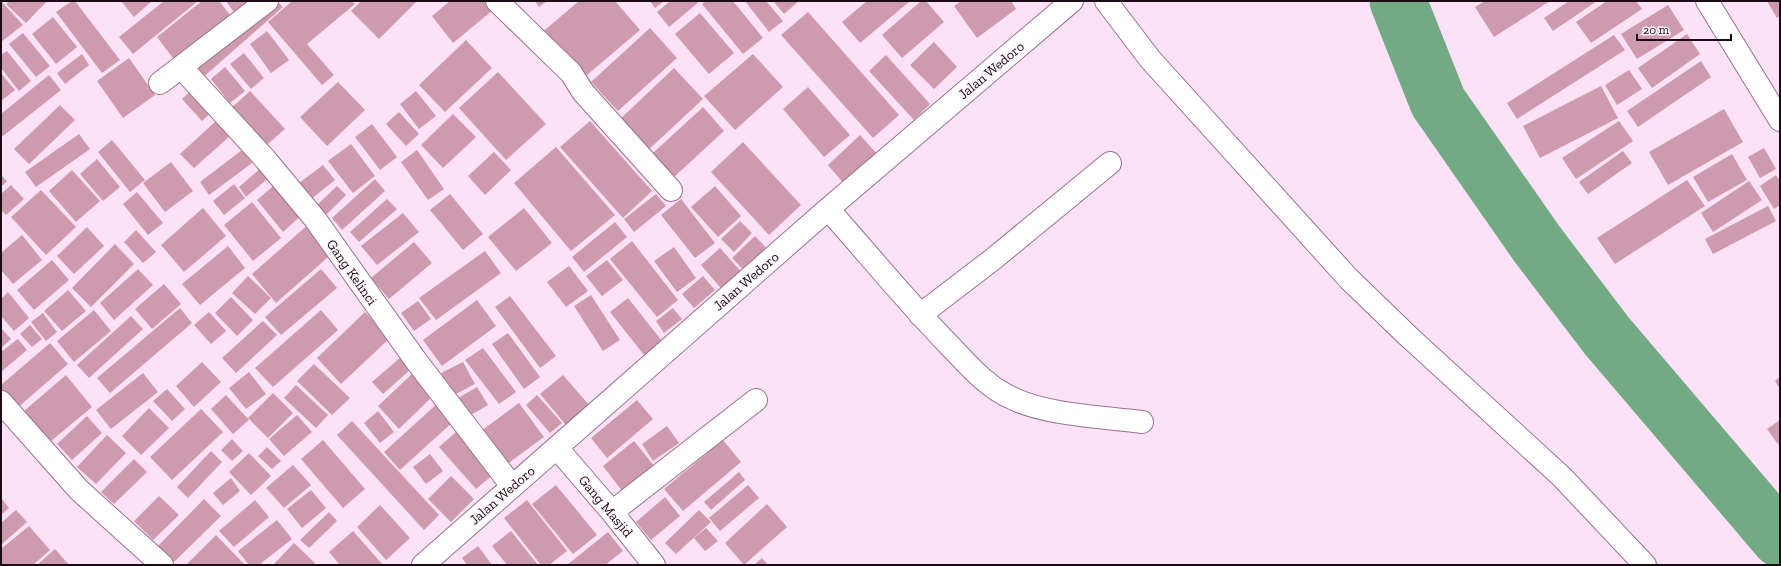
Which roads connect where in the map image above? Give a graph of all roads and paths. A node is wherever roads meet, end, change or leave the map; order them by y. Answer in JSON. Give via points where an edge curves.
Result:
{"nodes":[{"id":1,"x":267,"y":1,"type":"edge"},
{"id":2,"x":497,"y":1,"type":"edge"},
{"id":3,"x":1072,"y":1,"type":"edge"},
{"id":4,"x":1106,"y":1,"type":"edge"},
{"id":5,"x":1707,"y":1,"type":"edge"},
{"id":6,"x":181,"y":67,"type":"junction"},
{"id":7,"x":160,"y":83,"type":"dead end"},
{"id":8,"x":1780,"y":120,"type":"edge"},
{"id":9,"x":1110,"y":162,"type":"dead end"},
{"id":10,"x":671,"y":190,"type":"dead end"},
{"id":11,"x":828,"y":208,"type":"junction"},
{"id":12,"x":920,"y":315,"type":"junction"},
{"id":13,"x":756,"y":400,"type":"dead end"},
{"id":14,"x":1,"y":402,"type":"edge"},
{"id":15,"x":1142,"y":422,"type":"dead end"},
{"id":16,"x":556,"y":448,"type":"junction"},
{"id":17,"x":512,"y":486,"type":"junction"},
{"id":18,"x":612,"y":512,"type":"junction"},
{"id":19,"x":162,"y":565,"type":"edge"},
{"id":20,"x":423,"y":565,"type":"edge"},
{"id":21,"x":654,"y":565,"type":"edge"},
{"id":22,"x":1645,"y":565,"type":"edge"}],
"edges":[{"from":1,"to":6,"type":"street"},
{"from":2,"to":10,"type":"street","via":[[571,74],[583,92]]},
{"from":3,"to":11,"type":"street","name":"Jalan Wedoro"},
{"from":4,"to":22,"type":"street","via":[[1150,59],[1349,279],[1562,477]]},
{"from":5,"to":8,"type":"street"},
{"from":6,"to":7,"type":"street"},
{"from":6,"to":17,"type":"street","name":"Gang Kelinci","via":[[266,160],[315,219],[435,387]]},
{"from":9,"to":12,"type":"street","via":[[992,260]]},
{"from":11,"to":12,"type":"street"},
{"from":11,"to":16,"type":"street","name":"Jalan Wedoro"},
{"from":12,"to":15,"type":"street","via":[[983,380],[1014,400],[1058,411]]},
{"from":13,"to":18,"type":"street"},
{"from":14,"to":19,"type":"street","via":[[79,490]]},
{"from":16,"to":17,"type":"street","name":"Jalan Wedoro"},
{"from":16,"to":18,"type":"street","name":"Gang Masjid"},
{"from":17,"to":20,"type":"street","name":"Jalan Wedoro"},
{"from":18,"to":21,"type":"street","name":"Gang Masjid"}]}
